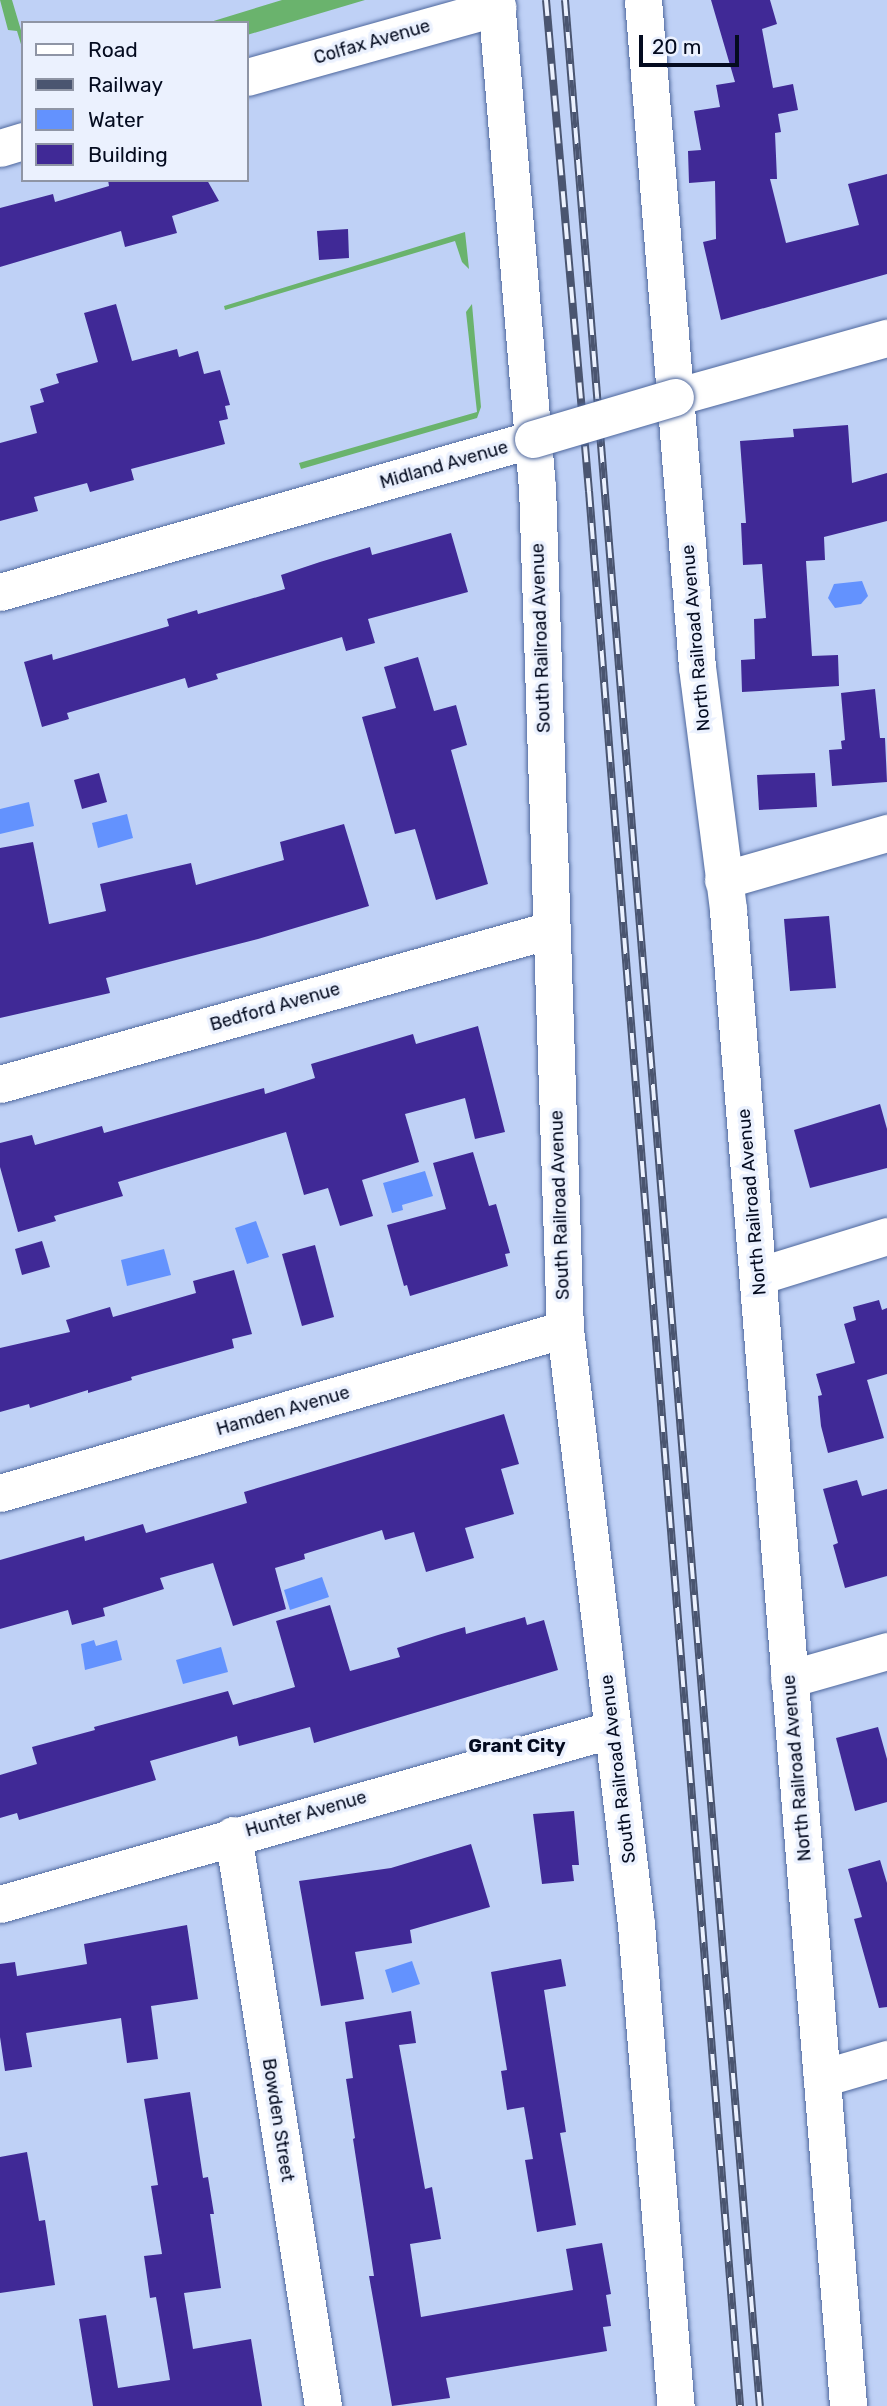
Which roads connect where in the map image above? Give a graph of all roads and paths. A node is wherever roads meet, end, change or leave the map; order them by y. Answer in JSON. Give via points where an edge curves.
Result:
{"nodes":[{"id":1,"x":643,"y":0,"type":"edge"},
{"id":2,"x":497,"y":3,"type":"edge"},
{"id":3,"x":248,"y":77,"type":"edge"},
{"id":4,"x":21,"y":142,"type":"edge"},
{"id":5,"x":0,"y":148,"type":"edge"},
{"id":6,"x":887,"y":338,"type":"edge"},
{"id":7,"x":675,"y":397,"type":"junction"},
{"id":8,"x":533,"y":439,"type":"junction"},
{"id":9,"x":0,"y":592,"type":"edge"},
{"id":10,"x":887,"y":832,"type":"edge"},
{"id":11,"x":723,"y":880,"type":"junction"},
{"id":12,"x":550,"y":930,"type":"junction"},
{"id":13,"x":0,"y":1084,"type":"edge"},
{"id":14,"x":887,"y":1236,"type":"edge"},
{"id":15,"x":758,"y":1276,"type":"junction"},
{"id":16,"x":565,"y":1329,"type":"junction"},
{"id":17,"x":0,"y":1493,"type":"edge"},
{"id":18,"x":887,"y":1651,"type":"edge"},
{"id":19,"x":789,"y":1679,"type":"junction"},
{"id":20,"x":613,"y":1729,"type":"junction"},
{"id":21,"x":233,"y":1835,"type":"junction"},
{"id":22,"x":0,"y":1904,"type":"edge"},
{"id":23,"x":887,"y":2059,"type":"edge"},
{"id":24,"x":822,"y":2078,"type":"junction"},
{"id":25,"x":323,"y":2406,"type":"edge"},
{"id":26,"x":677,"y":2406,"type":"edge"},
{"id":27,"x":848,"y":2406,"type":"edge"}],
"edges":[{"from":1,"to":7,"type":"street","name":"North Railroad Avenue"},
{"from":2,"to":3,"type":"street","name":"Colfax Avenue"},
{"from":2,"to":8,"type":"street","name":"South Railroad Avenue"},
{"from":4,"to":5,"type":"street"},
{"from":6,"to":7,"type":"street","name":"Midland Avenue"},
{"from":7,"to":8,"type":"street","name":"Midland Avenue","bridge":true},
{"from":7,"to":11,"type":"street","name":"North Railroad Avenue","via":[[702,714]]},
{"from":8,"to":9,"type":"street","name":"Midland Avenue"},
{"from":8,"to":12,"type":"street","name":"South Railroad Avenue"},
{"from":10,"to":11,"type":"street"},
{"from":11,"to":15,"type":"street","name":"North Railroad Avenue"},
{"from":12,"to":13,"type":"street","name":"Bedford Avenue"},
{"from":12,"to":16,"type":"street","name":"South Railroad Avenue"},
{"from":14,"to":15,"type":"street"},
{"from":15,"to":19,"type":"street","name":"North Railroad Avenue"},
{"from":16,"to":17,"type":"street","name":"Hamden Avenue"},
{"from":16,"to":20,"type":"street","name":"South Railroad Avenue"},
{"from":18,"to":19,"type":"street"},
{"from":19,"to":24,"type":"street","name":"North Railroad Avenue"},
{"from":20,"to":21,"type":"street","name":"Hunter Avenue"},
{"from":20,"to":26,"type":"street","name":"South Railroad Avenue","via":[[636,1924]]},
{"from":21,"to":22,"type":"street","name":"Hunter Avenue"},
{"from":21,"to":25,"type":"street","name":"Bowden Street"},
{"from":23,"to":24,"type":"street"},
{"from":24,"to":27,"type":"street","name":"North Railroad Avenue"}]}
